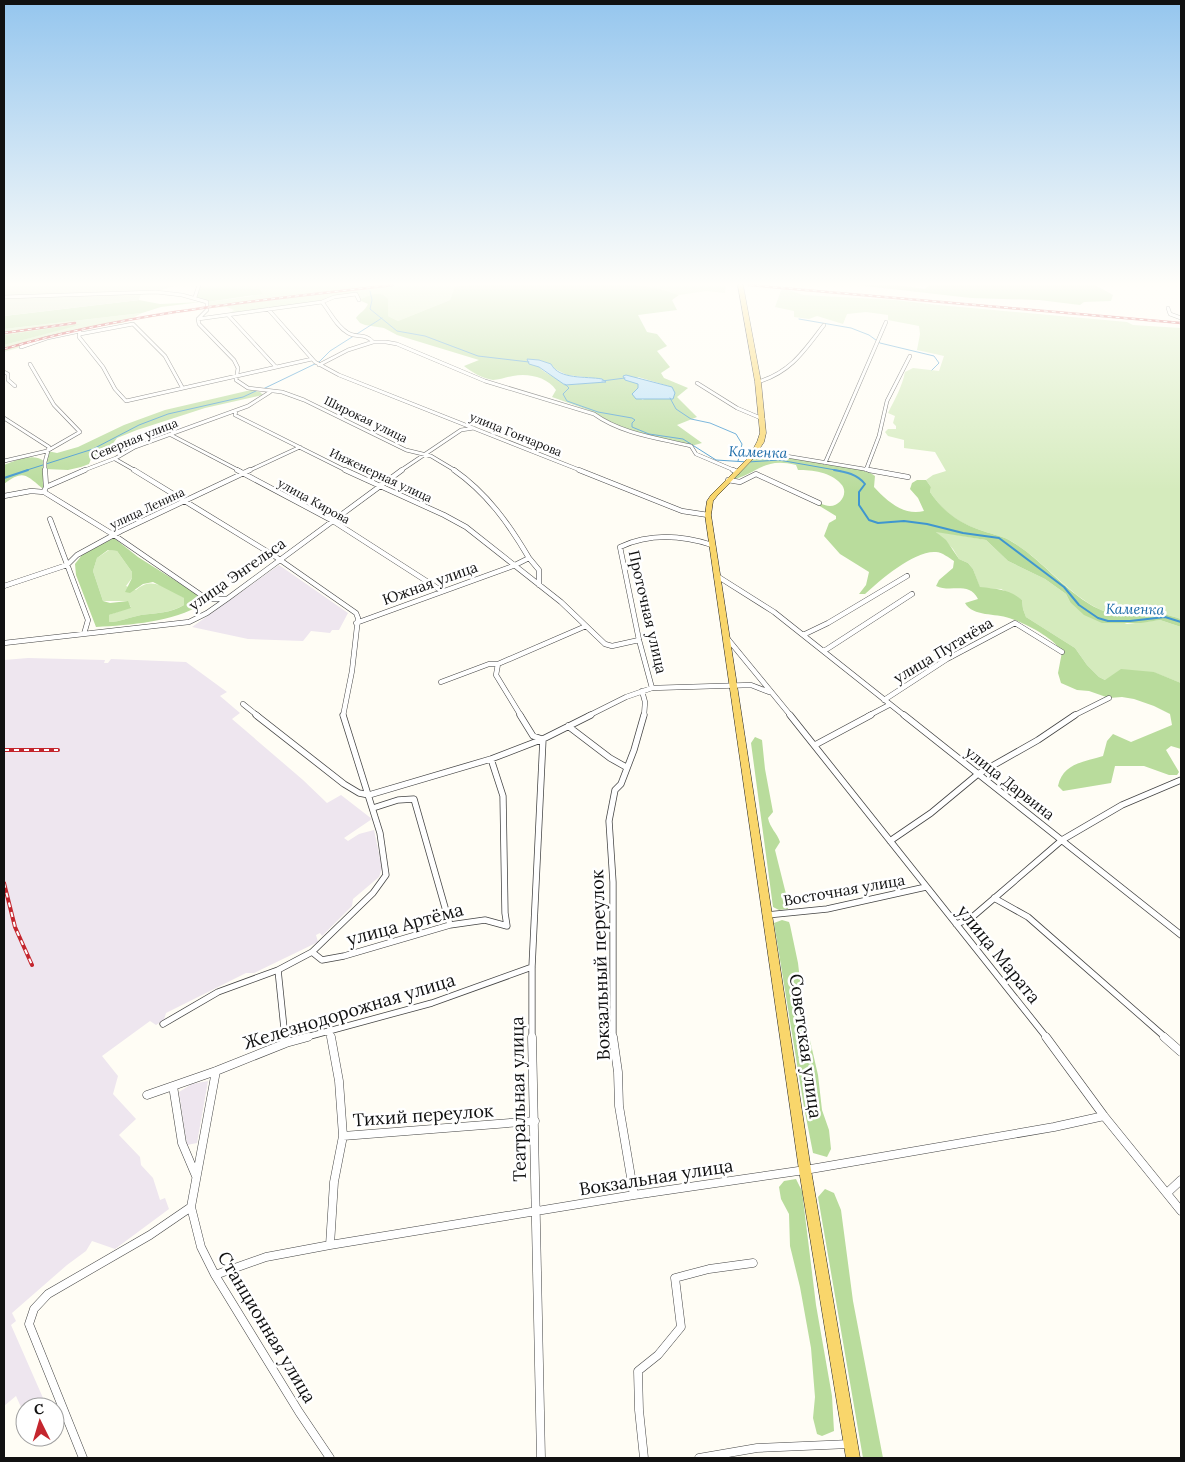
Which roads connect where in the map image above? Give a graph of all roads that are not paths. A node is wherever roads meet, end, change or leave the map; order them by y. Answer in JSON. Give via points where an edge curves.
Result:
{"nodes":[{"id":1,"x":92,"y":353,"type":"edge"},
{"id":2,"x":162,"y":353,"type":"edge"},
{"id":3,"x":227,"y":353,"type":"edge"},
{"id":4,"x":263,"y":353,"type":"edge"},
{"id":5,"x":307,"y":353,"type":"edge"},
{"id":6,"x":338,"y":353,"type":"edge"},
{"id":7,"x":419,"y":353,"type":"edge"},
{"id":8,"x":753,"y":353,"type":"edge"},
{"id":9,"x":803,"y":353,"type":"edge"},
{"id":10,"x":872,"y":353,"type":"edge"},
{"id":11,"x":910,"y":356,"type":"dead end"},
{"id":12,"x":316,"y":363,"type":"junction"},
{"id":13,"x":30,"y":364,"type":"dead end"},
{"id":14,"x":276,"y":367,"type":"junction"},
{"id":15,"x":4,"y":372,"type":"edge"},
{"id":16,"x":236,"y":376,"type":"junction"},
{"id":17,"x":758,"y":382,"type":"junction"},
{"id":18,"x":698,"y":383,"type":"dead end"},
{"id":19,"x":15,"y":386,"type":"dead end"},
{"id":20,"x":182,"y":386,"type":"junction"},
{"id":21,"x":270,"y":392,"type":"junction"},
{"id":22,"x":236,"y":411,"type":"junction"},
{"id":23,"x":4,"y":418,"type":"edge"},
{"id":24,"x":763,"y":419,"type":"junction"},
{"id":25,"x":474,"y":428,"type":"junction"},
{"id":26,"x":171,"y":435,"type":"junction"},
{"id":27,"x":300,"y":447,"type":"junction"},
{"id":28,"x":47,"y":451,"type":"junction"},
{"id":29,"x":756,"y":451,"type":"junction"},
{"id":30,"x":425,"y":453,"type":"junction"},
{"id":31,"x":115,"y":459,"type":"junction"},
{"id":32,"x":4,"y":461,"type":"edge"},
{"id":33,"x":825,"y":463,"type":"junction"},
{"id":34,"x":866,"y":470,"type":"junction"},
{"id":35,"x":737,"y":472,"type":"junction"},
{"id":36,"x":243,"y":474,"type":"junction"},
{"id":37,"x":908,"y":477,"type":"dead end"},
{"id":38,"x":728,"y":480,"type":"junction"},
{"id":39,"x":380,"y":486,"type":"junction"},
{"id":40,"x":46,"y":487,"type":"junction"},
{"id":41,"x":44,"y":492,"type":"junction"},
{"id":42,"x":4,"y":496,"type":"edge"},
{"id":43,"x":187,"y":501,"type":"junction"},
{"id":44,"x":819,"y":503,"type":"dead end"},
{"id":45,"x":708,"y":515,"type":"junction"},
{"id":46,"x":50,"y":519,"type":"dead end"},
{"id":47,"x":333,"y":521,"type":"junction"},
{"id":48,"x":114,"y":535,"type":"junction"},
{"id":49,"x":712,"y":545,"type":"junction"},
{"id":50,"x":529,"y":558,"type":"junction"},
{"id":51,"x":281,"y":560,"type":"junction"},
{"id":52,"x":68,"y":565,"type":"junction"},
{"id":53,"x":513,"y":566,"type":"junction"},
{"id":54,"x":717,"y":576,"type":"junction"},
{"id":55,"x":907,"y":576,"type":"dead end"},
{"id":56,"x":539,"y":585,"type":"junction"},
{"id":57,"x":4,"y":586,"type":"edge"},
{"id":58,"x":442,"y":592,"type":"junction"},
{"id":59,"x":912,"y":594,"type":"dead end"},
{"id":60,"x":227,"y":599,"type":"junction"},
{"id":61,"x":356,"y":623,"type":"junction"},
{"id":62,"x":586,"y":626,"type":"junction"},
{"id":63,"x":84,"y":634,"type":"junction"},
{"id":64,"x":803,"y":635,"type":"junction"},
{"id":65,"x":727,"y":638,"type":"junction"},
{"id":66,"x":639,"y":640,"type":"junction"},
{"id":67,"x":4,"y":644,"type":"edge"},
{"id":68,"x":824,"y":651,"type":"junction"},
{"id":69,"x":1062,"y":652,"type":"dead end"},
{"id":70,"x":498,"y":664,"type":"junction"},
{"id":71,"x":441,"y":682,"type":"dead end"},
{"id":72,"x":732,"y":684,"type":"junction"},
{"id":73,"x":652,"y":688,"type":"junction"},
{"id":74,"x":642,"y":691,"type":"junction"},
{"id":75,"x":770,"y":692,"type":"junction"},
{"id":76,"x":1109,"y":698,"type":"dead end"},
{"id":77,"x":884,"y":700,"type":"junction"},
{"id":78,"x":243,"y":704,"type":"dead end"},
{"id":79,"x":889,"y":705,"type":"junction"},
{"id":80,"x":791,"y":718,"type":"joint"},
{"id":81,"x":568,"y":726,"type":"junction"},
{"id":82,"x":543,"y":739,"type":"junction"},
{"id":83,"x":815,"y":745,"type":"junction"},
{"id":84,"x":492,"y":760,"type":"junction"},
{"id":85,"x":626,"y":767,"type":"junction"},
{"id":86,"x":978,"y":774,"type":"junction"},
{"id":87,"x":1181,"y":780,"type":"edge"},
{"id":88,"x":369,"y":795,"type":"junction"},
{"id":89,"x":373,"y":808,"type":"junction"},
{"id":90,"x":890,"y":840,"type":"junction"},
{"id":91,"x":1062,"y":840,"type":"junction"},
{"id":92,"x":926,"y":887,"type":"junction"},
{"id":93,"x":994,"y":898,"type":"junction"},
{"id":94,"x":767,"y":915,"type":"junction"},
{"id":95,"x":956,"y":924,"type":"junction"},
{"id":96,"x":450,"y":926,"type":"junction"},
{"id":97,"x":1181,"y":935,"type":"edge"},
{"id":98,"x":312,"y":952,"type":"junction"},
{"id":99,"x":532,"y":967,"type":"junction"},
{"id":100,"x":278,"y":970,"type":"junction"},
{"id":101,"x":163,"y":1024,"type":"dead end"},
{"id":102,"x":330,"y":1031,"type":"junction"},
{"id":103,"x":286,"y":1043,"type":"junction"},
{"id":104,"x":1181,"y":1052,"type":"edge"},
{"id":105,"x":216,"y":1071,"type":"junction"},
{"id":106,"x":173,"y":1086,"type":"junction"},
{"id":107,"x":147,"y":1095,"type":"dead end"},
{"id":108,"x":1104,"y":1116,"type":"junction"},
{"id":109,"x":536,"y":1121,"type":"junction"},
{"id":110,"x":343,"y":1136,"type":"junction"},
{"id":111,"x":805,"y":1170,"type":"junction"},
{"id":112,"x":196,"y":1176,"type":"junction"},
{"id":113,"x":1181,"y":1180,"type":"edge"},
{"id":114,"x":1167,"y":1193,"type":"junction"},
{"id":115,"x":634,"y":1195,"type":"junction"},
{"id":116,"x":191,"y":1207,"type":"junction"},
{"id":117,"x":1181,"y":1211,"type":"edge"},
{"id":118,"x":538,"y":1212,"type":"junction"},
{"id":119,"x":330,"y":1245,"type":"junction"},
{"id":120,"x":753,"y":1263,"type":"dead end"},
{"id":121,"x":215,"y":1275,"type":"junction"},
{"id":122,"x":852,"y":1451,"type":"edge"},
{"id":123,"x":83,"y":1458,"type":"edge"},
{"id":124,"x":330,"y":1458,"type":"edge"},
{"id":125,"x":541,"y":1458,"type":"edge"},
{"id":126,"x":644,"y":1458,"type":"edge"},
{"id":127,"x":699,"y":1458,"type":"edge"}],
"edges":[{"from":1,"to":20,"type":"street","via":[[126,401]]},
{"from":2,"to":20,"type":"street"},
{"from":3,"to":16,"type":"street","via":[[238,368]]},
{"from":4,"to":14,"type":"street"},
{"from":5,"to":12,"type":"street"},
{"from":6,"to":12,"type":"street"},
{"from":7,"to":35,"type":"street","via":[[485,381],[594,414],[626,430],[691,446],[696,454]]},
{"from":8,"to":17,"type":"main road","name":"Советская улица"},
{"from":9,"to":17,"type":"street","via":[[772,379]]},
{"from":10,"to":33,"type":"street"},
{"from":11,"to":34,"type":"street","via":[[887,401],[879,436]]},
{"from":12,"to":14,"type":"street"},
{"from":12,"to":25,"type":"street","name":"улица Гончарова"},
{"from":13,"to":28,"type":"street","via":[[54,406],[80,432]]},
{"from":14,"to":16,"type":"street"},
{"from":15,"to":19,"type":"street"},
{"from":16,"to":20,"type":"street"},
{"from":16,"to":21,"type":"street","name":"Широкая улица","via":[[240,384],[251,390]]},
{"from":17,"to":24,"type":"main road","name":"Советская улица"},
{"from":18,"to":24,"type":"street","via":[[737,408]]},
{"from":21,"to":22,"type":"street","name":"Северная улица","via":[[264,399]]},
{"from":21,"to":30,"type":"street","name":"Широкая улица","via":[[286,392],[411,452]]},
{"from":22,"to":26,"type":"street","name":"Северная улица"},
{"from":22,"to":27,"type":"street","name":"Инженерная улица","via":[[239,417]]},
{"from":23,"to":28,"type":"street","via":[[48,444]]},
{"from":24,"to":29,"type":"main road","name":"Советская улица","via":[[762,441]]},
{"from":25,"to":30,"type":"street","via":[[461,430]]},
{"from":25,"to":45,"type":"street","name":"улица Гончарова","via":[[682,511]]},
{"from":26,"to":31,"type":"street","name":"Северная улица","via":[[135,447]]},
{"from":26,"to":36,"type":"street","name":"улица Кирова"},
{"from":27,"to":36,"type":"street","name":"улица Ленина"},
{"from":27,"to":39,"type":"street","name":"Инженерная улица"},
{"from":28,"to":32,"type":"street"},
{"from":28,"to":40,"type":"street"},
{"from":29,"to":33,"type":"street"},
{"from":29,"to":35,"type":"main road","name":"Советская улица"},
{"from":30,"to":39,"type":"street","name":"улица Энгельса"},
{"from":30,"to":50,"type":"street","name":"Широкая улица","via":[[468,478],[481,491],[511,526]]},
{"from":31,"to":40,"type":"street","name":"Северная улица"},
{"from":31,"to":43,"type":"street"},
{"from":33,"to":34,"type":"street"},
{"from":34,"to":37,"type":"street"},
{"from":35,"to":38,"type":"main road","name":"Советская улица"},
{"from":36,"to":43,"type":"street","name":"улица Ленина"},
{"from":36,"to":47,"type":"street","name":"улица Кирова"},
{"from":38,"to":44,"type":"street","via":[[740,482],[756,474]]},
{"from":38,"to":45,"type":"main road","name":"Советская улица","via":[[710,501]]},
{"from":39,"to":47,"type":"street","name":"улица Энгельса"},
{"from":39,"to":53,"type":"street","name":"Инженерная улица","via":[[466,527]]},
{"from":40,"to":41,"type":"street"},
{"from":41,"to":42,"type":"street"},
{"from":41,"to":48,"type":"street"},
{"from":43,"to":48,"type":"street","name":"улица Ленина"},
{"from":43,"to":51,"type":"street"},
{"from":45,"to":49,"type":"main road","name":"Советская улица"},
{"from":46,"to":52,"type":"street"},
{"from":47,"to":51,"type":"street","name":"улица Энгельса"},
{"from":47,"to":58,"type":"street","name":"улица Кирова"},
{"from":48,"to":52,"type":"street","name":"улица Ленина","via":[[77,555]]},
{"from":48,"to":60,"type":"street","via":[[207,599]]},
{"from":49,"to":54,"type":"main road","name":"Советская улица"},
{"from":49,"to":66,"type":"street","name":"Проточная улица","via":[[693,538],[657,537],[620,547]]},
{"from":50,"to":53,"type":"street"},
{"from":50,"to":56,"type":"street","name":"Широкая улица","via":[[540,571]]},
{"from":51,"to":60,"type":"street","name":"улица Энгельса"},
{"from":51,"to":61,"type":"street","via":[[356,613]]},
{"from":52,"to":57,"type":"street","name":"улица Ленина"},
{"from":52,"to":63,"type":"street","via":[[88,620]]},
{"from":53,"to":56,"type":"street"},
{"from":53,"to":58,"type":"street","name":"Южная улица"},
{"from":54,"to":64,"type":"street","name":"улица Дарвина","via":[[774,612]]},
{"from":54,"to":65,"type":"main road","name":"Советская улица"},
{"from":55,"to":64,"type":"street"},
{"from":56,"to":62,"type":"street"},
{"from":58,"to":61,"type":"street","name":"Южная улица"},
{"from":59,"to":68,"type":"street"},
{"from":60,"to":63,"type":"street","name":"улица Энгельса","via":[[189,622]]},
{"from":61,"to":88,"type":"street","via":[[352,671],[343,716]]},
{"from":62,"to":66,"type":"street","via":[[605,644],[612,646]]},
{"from":62,"to":70,"type":"street"},
{"from":63,"to":67,"type":"street","name":"улица Энгельса"},
{"from":64,"to":68,"type":"street","name":"улица Дарвина"},
{"from":65,"to":72,"type":"main road","name":"Советская улица"},
{"from":65,"to":75,"type":"street","name":"Советская улица"},
{"from":66,"to":73,"type":"street","name":"Проточная улица"},
{"from":68,"to":77,"type":"street","name":"улица Дарвина"},
{"from":69,"to":77,"type":"street","name":"улица Пугачёва","via":[[1015,623],[947,660]]},
{"from":70,"to":71,"type":"street","via":[[489,664]]},
{"from":70,"to":82,"type":"street","via":[[496,675],[521,717],[533,736]]},
{"from":72,"to":73,"type":"street"},
{"from":72,"to":75,"type":"street","via":[[751,685]]},
{"from":72,"to":94,"type":"main road","name":"Советская улица"},
{"from":73,"to":74,"type":"street"},
{"from":74,"to":81,"type":"street"},
{"from":74,"to":85,"type":"street","name":"Вокзальный переулок","via":[[645,698],[642,725]]},
{"from":75,"to":80,"type":"street","name":"Советская улица"},
{"from":76,"to":86,"type":"street","via":[[1069,718]]},
{"from":77,"to":79,"type":"street","name":"улица Дарвина"},
{"from":78,"to":88,"type":"street","via":[[344,784]]},
{"from":79,"to":83,"type":"street","name":"улица Пугачёва"},
{"from":79,"to":86,"type":"street","name":"улица Дарвина"},
{"from":80,"to":83,"type":"street","name":"улица Марата"},
{"from":81,"to":82,"type":"street"},
{"from":81,"to":85,"type":"street"},
{"from":82,"to":84,"type":"street"},
{"from":82,"to":99,"type":"street","name":"Театральная улица"},
{"from":83,"to":90,"type":"street","name":"улица Марата"},
{"from":84,"to":88,"type":"street"},
{"from":84,"to":96,"type":"street","name":"улица Артёма","via":[[502,796],[507,926],[485,920]]},
{"from":85,"to":115,"type":"street","name":"Вокзальный переулок","via":[[621,784],[615,790],[609,821],[613,882],[613,1035],[619,1106]]},
{"from":86,"to":90,"type":"street"},
{"from":86,"to":91,"type":"street","name":"улица Дарвина"},
{"from":87,"to":91,"type":"street","via":[[1122,805]]},
{"from":88,"to":89,"type":"street"},
{"from":89,"to":96,"type":"street","via":[[414,799]]},
{"from":89,"to":98,"type":"street","via":[[386,875],[373,893]]},
{"from":90,"to":92,"type":"street","name":"улица Марата"},
{"from":91,"to":93,"type":"street"},
{"from":91,"to":97,"type":"street","name":"улица Дарвина"},
{"from":92,"to":94,"type":"street","name":"Восточная улица","via":[[824,910]]},
{"from":92,"to":95,"type":"street","name":"улица Марата"},
{"from":93,"to":95,"type":"street","via":[[970,919]]},
{"from":93,"to":104,"type":"street","via":[[1028,917]]},
{"from":94,"to":111,"type":"main road","name":"Советская улица"},
{"from":95,"to":108,"type":"street","name":"улица Марата","via":[[1069,1066]]},
{"from":96,"to":98,"type":"street","name":"улица Артёма","via":[[344,956],[322,960]]},
{"from":98,"to":100,"type":"street"},
{"from":99,"to":102,"type":"street","name":"Железнодорожная улица","via":[[432,1002]]},
{"from":99,"to":109,"type":"street","name":"Театральная улица"},
{"from":100,"to":101,"type":"street","via":[[229,987]]},
{"from":100,"to":103,"type":"street"},
{"from":102,"to":103,"type":"street","name":"Железнодорожная улица"},
{"from":102,"to":110,"type":"street","via":[[339,1080]]},
{"from":103,"to":105,"type":"street","name":"Железнодорожная улица"},
{"from":105,"to":106,"type":"street","name":"Железнодорожная улица"},
{"from":105,"to":112,"type":"street","name":"Станционная улица"},
{"from":106,"to":107,"type":"street","name":"Железнодорожная улица"},
{"from":106,"to":112,"type":"street","via":[[182,1143]]},
{"from":108,"to":111,"type":"street","name":"Вокзальная улица"},
{"from":108,"to":114,"type":"street","name":"улица Марата"},
{"from":109,"to":110,"type":"street","name":"Тихий переулок"},
{"from":109,"to":118,"type":"street","name":"Театральная улица"},
{"from":110,"to":119,"type":"street","via":[[334,1182]]},
{"from":111,"to":115,"type":"street","name":"Вокзальная улица"},
{"from":111,"to":122,"type":"main road","name":"Советская улица"},
{"from":112,"to":116,"type":"street","name":"Станционная улица"},
{"from":113,"to":114,"type":"street"},
{"from":114,"to":117,"type":"street","name":"улица Марата"},
{"from":115,"to":118,"type":"street","name":"Вокзальная улица"},
{"from":116,"to":121,"type":"street","name":"Станционная улица","via":[[201,1246]]},
{"from":116,"to":123,"type":"street","via":[[150,1236],[48,1294],[34,1309],[29,1324]]},
{"from":118,"to":119,"type":"street","name":"Вокзальная улица"},
{"from":118,"to":125,"type":"street","name":"Театральная улица"},
{"from":119,"to":121,"type":"street","name":"Вокзальная улица","via":[[266,1257]]},
{"from":120,"to":126,"type":"street","via":[[709,1269],[676,1278],[681,1327],[658,1355],[638,1371]]},
{"from":121,"to":124,"type":"street","name":"Станционная улица"},
{"from":122,"to":127,"type":"street","via":[[757,1448]]}]}
